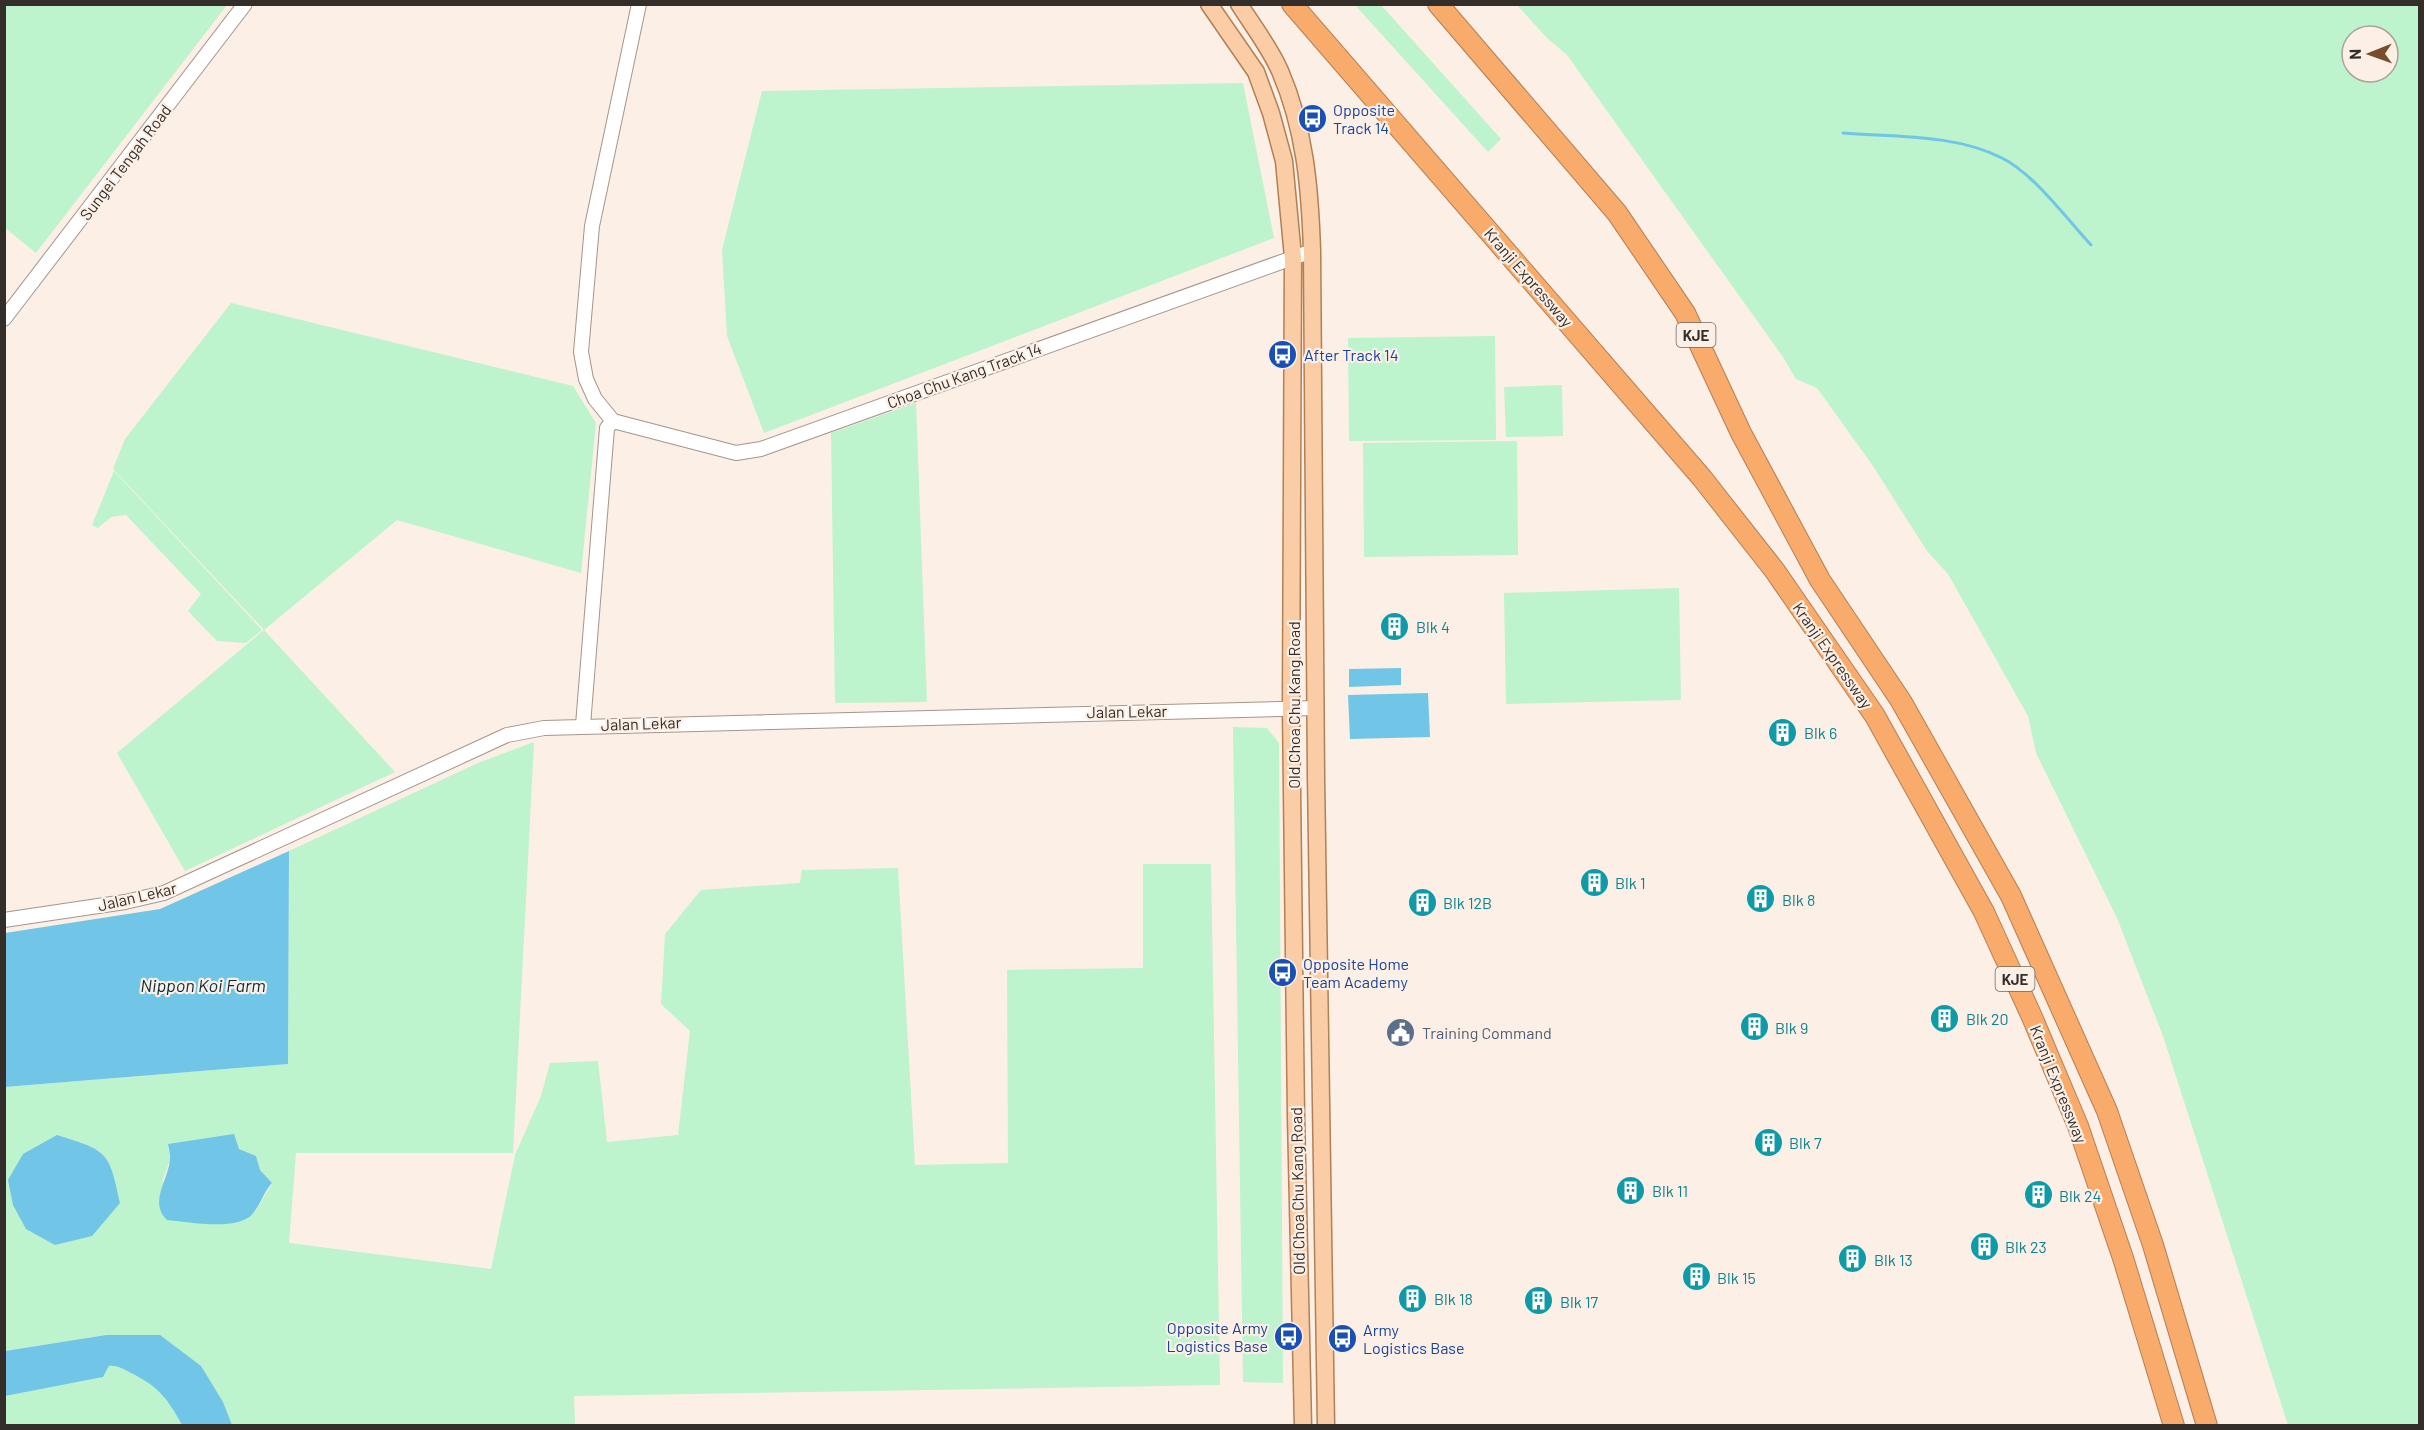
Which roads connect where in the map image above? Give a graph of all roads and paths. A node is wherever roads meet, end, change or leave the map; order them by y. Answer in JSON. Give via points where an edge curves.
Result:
{"nodes":[{"id":1,"x":245,"y":4,"type":"edge"},
{"id":2,"x":639,"y":4,"type":"edge"},
{"id":3,"x":1209,"y":4,"type":"edge"},
{"id":4,"x":1239,"y":4,"type":"edge"},
{"id":5,"x":1292,"y":4,"type":"edge"},
{"id":6,"x":1438,"y":4,"type":"edge"},
{"id":7,"x":1312,"y":251,"type":"junction"},
{"id":8,"x":1293,"y":257,"type":"junction"},
{"id":9,"x":4,"y":319,"type":"edge"},
{"id":10,"x":613,"y":421,"type":"junction"},
{"id":11,"x":1316,"y":708,"type":"junction"},
{"id":12,"x":1291,"y":709,"type":"junction"},
{"id":13,"x":583,"y":725,"type":"junction"},
{"id":14,"x":4,"y":920,"type":"edge"},
{"id":15,"x":1321,"y":1101,"type":"junction"},
{"id":16,"x":1296,"y":1117,"type":"junction"},
{"id":17,"x":1303,"y":1425,"type":"edge"},
{"id":18,"x":1326,"y":1425,"type":"edge"},
{"id":19,"x":2174,"y":1425,"type":"edge"},
{"id":20,"x":2207,"y":1425,"type":"edge"}],
"edges":[{"from":1,"to":9,"type":"street","name":"Sungei Tengah Road"},
{"from":2,"to":10,"type":"street","via":[[596,202],[581,352],[586,380]]},
{"from":3,"to":8,"type":"main road","name":"Old Choa Chu Kang Road","via":[[1256,72],[1271,113],[1284,161]]},
{"from":4,"to":7,"type":"main road","name":"Old Choa Chu Kang Road","via":[[1279,70],[1296,113],[1308,167]]},
{"from":5,"to":19,"type":"highway","name":"Kranji Expressway","number":"KJE","via":[[1702,478],[1775,571],[1875,716],[1984,912],[2037,1028],[2078,1126]]},
{"from":6,"to":20,"type":"highway","name":"Kranji Expressway","number":"KJE","via":[[1617,213],[1685,313],[1742,434],[1820,580],[1901,701],[2011,896],[2107,1111],[2153,1245]]},
{"from":7,"to":8,"type":"street","name":"Choa Chu Kang Track 14"},
{"from":7,"to":11,"type":"main road","name":"Old Choa Chu Kang Road"},
{"from":8,"to":10,"type":"street","name":"Choa Chu Kang Track 14","via":[[760,449],[736,453]]},
{"from":8,"to":12,"type":"main road","name":"Old Choa Chu Kang Road"},
{"from":10,"to":13,"type":"street","via":[[607,428]]},
{"from":11,"to":12,"type":"street","name":"Jalan Lekar"},
{"from":11,"to":15,"type":"main road","name":"Old Choa Chu Kang Road"},
{"from":12,"to":13,"type":"street","name":"Jalan Lekar"},
{"from":12,"to":16,"type":"main road","name":"Old Choa Chu Kang Road"},
{"from":13,"to":14,"type":"street","name":"Jalan Lekar","via":[[507,735],[164,893]]},
{"from":15,"to":16,"type":"main road","via":[[1308,1115]]},
{"from":15,"to":18,"type":"main road","name":"Old Choa Chu Kang Road"},
{"from":16,"to":17,"type":"main road","name":"Old Choa Chu Kang Road"}]}
